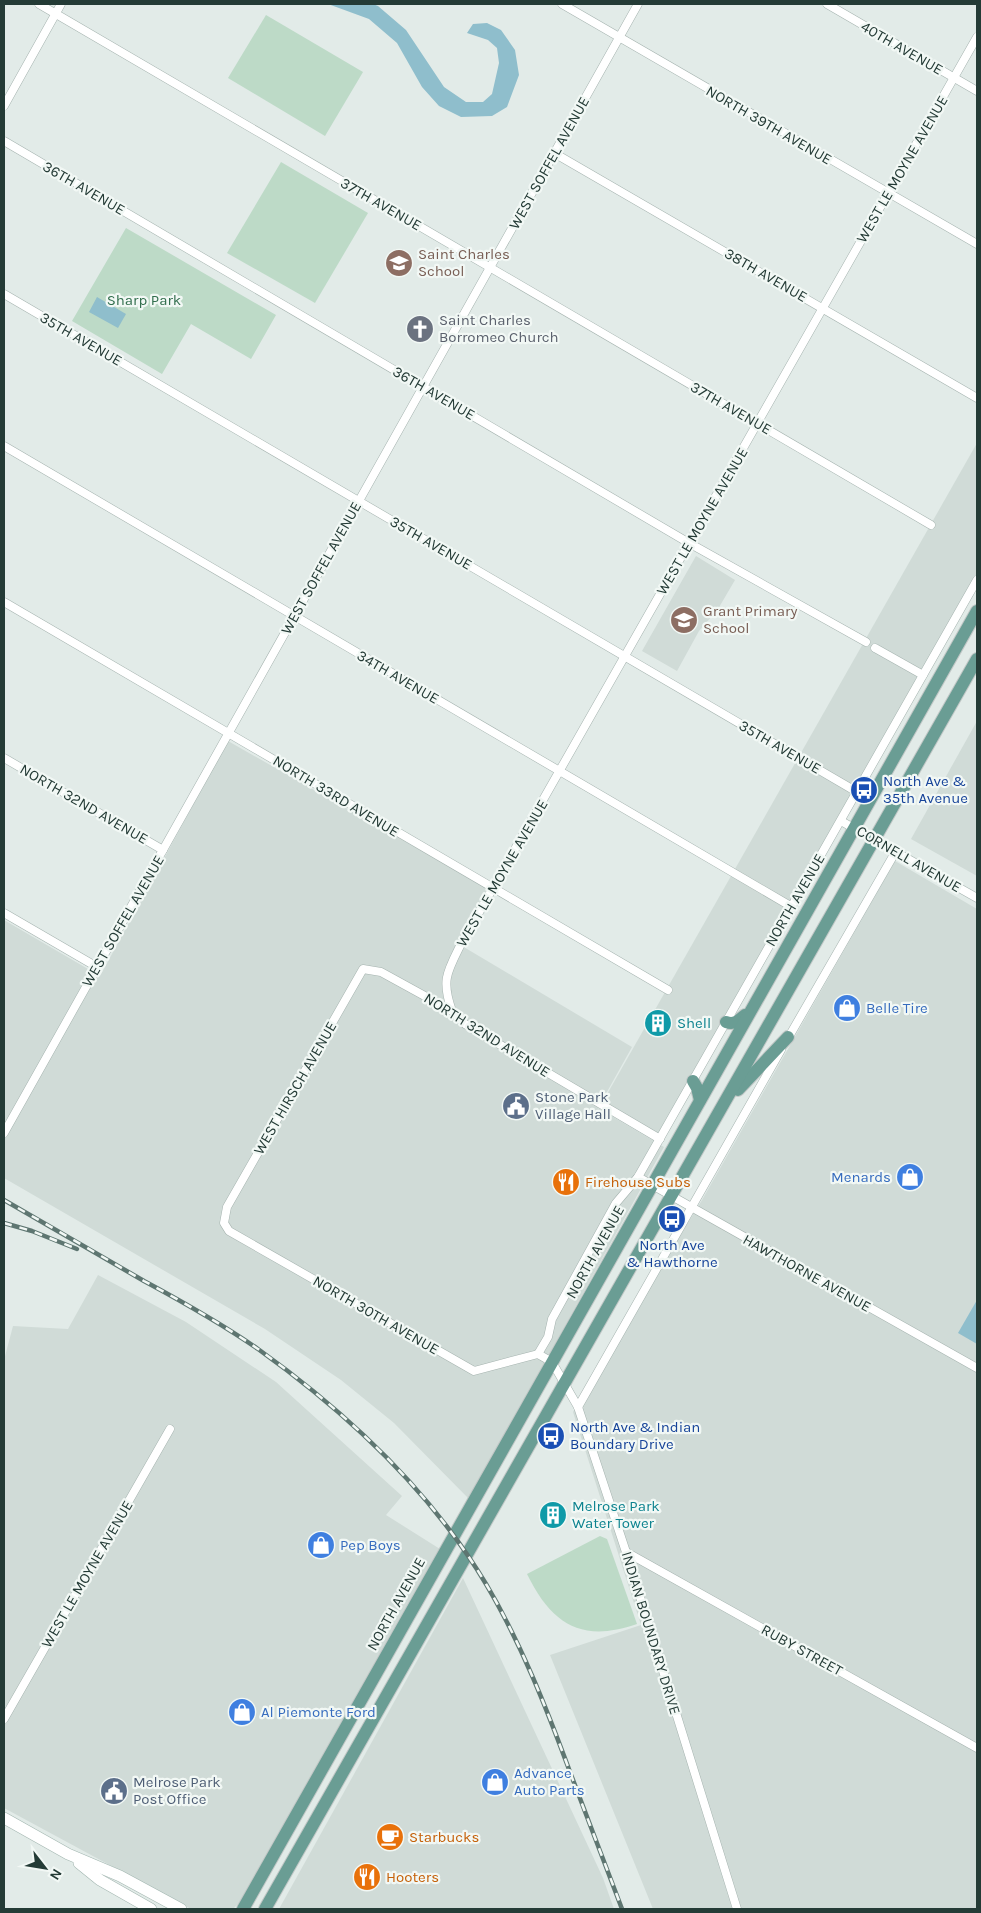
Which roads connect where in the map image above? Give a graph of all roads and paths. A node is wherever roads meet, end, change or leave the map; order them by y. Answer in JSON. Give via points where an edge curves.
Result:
{"nodes":[{"id":1,"x":39,"y":4,"type":"edge"},
{"id":2,"x":61,"y":4,"type":"edge"},
{"id":3,"x":562,"y":4,"type":"edge"},
{"id":4,"x":638,"y":4,"type":"edge"},
{"id":5,"x":827,"y":4,"type":"edge"},
{"id":6,"x":56,"y":14,"type":"junction"},
{"id":7,"x":977,"y":36,"type":"edge"},
{"id":8,"x":619,"y":37,"type":"junction"},
{"id":9,"x":954,"y":78,"type":"junction"},
{"id":10,"x":977,"y":91,"type":"edge"},
{"id":11,"x":4,"y":106,"type":"edge"},
{"id":12,"x":4,"y":142,"type":"edge"},
{"id":13,"x":554,"y":153,"type":"junction"},
{"id":14,"x":888,"y":194,"type":"junction"},
{"id":15,"x":977,"y":244,"type":"edge"},
{"id":16,"x":490,"y":267,"type":"junction"},
{"id":17,"x":4,"y":294,"type":"edge"},
{"id":18,"x":823,"y":308,"type":"junction"},
{"id":19,"x":423,"y":386,"type":"junction"},
{"id":20,"x":977,"y":398,"type":"edge"},
{"id":21,"x":757,"y":423,"type":"junction"},
{"id":22,"x":4,"y":446,"type":"edge"},
{"id":23,"x":358,"y":501,"type":"junction"},
{"id":24,"x":931,"y":525,"type":"dead end"},
{"id":25,"x":689,"y":543,"type":"junction"},
{"id":26,"x":977,"y":580,"type":"edge"},
{"id":27,"x":4,"y":602,"type":"edge"},
{"id":28,"x":977,"y":611,"type":"edge"},
{"id":29,"x":294,"y":616,"type":"junction"},
{"id":30,"x":866,"y":642,"type":"dead end"},
{"id":31,"x":876,"y":648,"type":"dead end"},
{"id":32,"x":625,"y":656,"type":"junction"},
{"id":33,"x":977,"y":659,"type":"edge"},
{"id":34,"x":923,"y":676,"type":"junction"},
{"id":35,"x":229,"y":732,"type":"junction"},
{"id":36,"x":4,"y":758,"type":"edge"},
{"id":37,"x":560,"y":771,"type":"junction"},
{"id":38,"x":857,"y":792,"type":"junction"},
{"id":39,"x":841,"y":821,"type":"junction"},
{"id":40,"x":854,"y":828,"type":"junction"},
{"id":41,"x":875,"y":840,"type":"junction"},
{"id":42,"x":163,"y":850,"type":"junction"},
{"id":43,"x":896,"y":851,"type":"junction"},
{"id":44,"x":493,"y":888,"type":"junction"},
{"id":45,"x":977,"y":898,"type":"edge"},
{"id":46,"x":792,"y":907,"type":"junction"},
{"id":47,"x":4,"y":913,"type":"edge"},
{"id":48,"x":97,"y":967,"type":"junction"},
{"id":49,"x":363,"y":969,"type":"joint"},
{"id":50,"x":668,"y":990,"type":"dead end"},
{"id":51,"x":751,"y":1010,"type":"junction"},
{"id":52,"x":452,"y":1011,"type":"junction"},
{"id":53,"x":722,"y":1020,"type":"junction"},
{"id":54,"x":788,"y":1037,"type":"junction"},
{"id":55,"x":693,"y":1081,"type":"junction"},
{"id":56,"x":700,"y":1100,"type":"junction"},
{"id":57,"x":718,"y":1115,"type":"junction"},
{"id":58,"x":4,"y":1133,"type":"edge"},
{"id":59,"x":660,"y":1139,"type":"junction"},
{"id":60,"x":638,"y":1177,"type":"junction"},
{"id":61,"x":652,"y":1185,"type":"junction"},
{"id":62,"x":672,"y":1196,"type":"junction"},
{"id":63,"x":227,"y":1207,"type":"joint"},
{"id":64,"x":692,"y":1208,"type":"junction"},
{"id":65,"x":538,"y":1354,"type":"junction"},
{"id":66,"x":552,"y":1362,"type":"junction"},
{"id":67,"x":977,"y":1368,"type":"edge"},
{"id":68,"x":564,"y":1383,"type":"junction"},
{"id":69,"x":578,"y":1407,"type":"junction"},
{"id":70,"x":170,"y":1429,"type":"dead end"},
{"id":71,"x":626,"y":1552,"type":"junction"},
{"id":72,"x":4,"y":1719,"type":"edge"},
{"id":73,"x":977,"y":1748,"type":"edge"},
{"id":74,"x":327,"y":1759,"type":"junction"},
{"id":75,"x":346,"y":1769,"type":"junction"},
{"id":76,"x":4,"y":1818,"type":"edge"},
{"id":77,"x":289,"y":1826,"type":"junction"},
{"id":78,"x":307,"y":1836,"type":"junction"},
{"id":79,"x":68,"y":1854,"type":"junction"},
{"id":80,"x":151,"y":1909,"type":"edge"},
{"id":81,"x":181,"y":1909,"type":"edge"},
{"id":82,"x":243,"y":1909,"type":"edge"},
{"id":83,"x":265,"y":1909,"type":"edge"},
{"id":84,"x":737,"y":1909,"type":"edge"}],
"edges":[{"from":1,"to":6,"type":"street","name":"37TH AVENUE"},
{"from":2,"to":6,"type":"street"},
{"from":3,"to":8,"type":"street","name":"NORTH 39TH AVENUE"},
{"from":4,"to":8,"type":"street","name":"WEST SOFFEL AVENUE"},
{"from":5,"to":9,"type":"street","name":"40TH AVENUE"},
{"from":6,"to":11,"type":"street"},
{"from":6,"to":16,"type":"street","name":"37TH AVENUE"},
{"from":7,"to":9,"type":"street","name":"WEST LE MOYNE AVENUE"},
{"from":8,"to":13,"type":"street","name":"WEST SOFFEL AVENUE"},
{"from":8,"to":14,"type":"street","name":"NORTH 39TH AVENUE"},
{"from":9,"to":10,"type":"street","name":"40TH AVENUE"},
{"from":9,"to":14,"type":"street","name":"WEST LE MOYNE AVENUE"},
{"from":12,"to":19,"type":"street","name":"36TH AVENUE"},
{"from":13,"to":16,"type":"street","name":"WEST SOFFEL AVENUE"},
{"from":13,"to":18,"type":"street","name":"38TH AVENUE"},
{"from":14,"to":15,"type":"street","name":"NORTH 39TH AVENUE"},
{"from":14,"to":18,"type":"street","name":"WEST LE MOYNE AVENUE"},
{"from":16,"to":19,"type":"street","name":"WEST SOFFEL AVENUE"},
{"from":16,"to":21,"type":"street","name":"37TH AVENUE"},
{"from":17,"to":23,"type":"street","name":"35TH AVENUE"},
{"from":18,"to":20,"type":"street","name":"38TH AVENUE"},
{"from":18,"to":21,"type":"street","name":"WEST LE MOYNE AVENUE"},
{"from":19,"to":23,"type":"street","name":"WEST SOFFEL AVENUE"},
{"from":19,"to":25,"type":"street","name":"36TH AVENUE"},
{"from":21,"to":24,"type":"street","name":"37TH AVENUE"},
{"from":21,"to":25,"type":"street","name":"WEST LE MOYNE AVENUE"},
{"from":22,"to":29,"type":"street","name":"34TH AVENUE"},
{"from":23,"to":29,"type":"street","name":"WEST SOFFEL AVENUE"},
{"from":23,"to":32,"type":"street","name":"35TH AVENUE"},
{"from":25,"to":30,"type":"street","name":"36TH AVENUE"},
{"from":25,"to":32,"type":"street","name":"WEST LE MOYNE AVENUE"},
{"from":26,"to":34,"type":"street","name":"NORTH AVENUE"},
{"from":27,"to":35,"type":"street","name":"NORTH 33RD AVENUE"},
{"from":28,"to":40,"type":"main road","name":"NORTH AVENUE"},
{"from":29,"to":35,"type":"street","name":"WEST SOFFEL AVENUE"},
{"from":29,"to":37,"type":"street","name":"34TH AVENUE"},
{"from":31,"to":34,"type":"street"},
{"from":32,"to":37,"type":"street","name":"WEST LE MOYNE AVENUE"},
{"from":32,"to":38,"type":"street","name":"35TH AVENUE"},
{"from":33,"to":41,"type":"main road"},
{"from":34,"to":38,"type":"street","name":"NORTH AVENUE"},
{"from":35,"to":42,"type":"street","name":"WEST SOFFEL AVENUE"},
{"from":35,"to":44,"type":"street","name":"NORTH 33RD AVENUE"},
{"from":36,"to":42,"type":"street","name":"NORTH 32ND AVENUE"},
{"from":37,"to":44,"type":"street","name":"WEST LE MOYNE AVENUE"},
{"from":37,"to":46,"type":"street","name":"34TH AVENUE"},
{"from":38,"to":39,"type":"street","name":"NORTH AVENUE"},
{"from":39,"to":40,"type":"street","name":"CORNELL AVENUE"},
{"from":39,"to":46,"type":"street","name":"NORTH AVENUE"},
{"from":40,"to":41,"type":"street","name":"CORNELL AVENUE"},
{"from":40,"to":51,"type":"main road","name":"NORTH AVENUE"},
{"from":41,"to":43,"type":"street","name":"CORNELL AVENUE"},
{"from":41,"to":57,"type":"main road"},
{"from":42,"to":48,"type":"street","name":"WEST SOFFEL AVENUE"},
{"from":43,"to":45,"type":"street","name":"CORNELL AVENUE"},
{"from":43,"to":54,"type":"street"},
{"from":44,"to":50,"type":"street","name":"NORTH 33RD AVENUE"},
{"from":44,"to":52,"type":"street","name":"WEST LE MOYNE AVENUE","via":[[447,971],[446,993]]},
{"from":46,"to":53,"type":"street","name":"NORTH AVENUE"},
{"from":47,"to":48,"type":"street"},
{"from":48,"to":58,"type":"street","name":"WEST SOFFEL AVENUE"},
{"from":49,"to":52,"type":"street","name":"NORTH 32ND AVENUE","via":[[381,972]]},
{"from":49,"to":63,"type":"street","name":"WEST HIRSCH AVENUE"},
{"from":51,"to":53,"type":"main road","via":[[731,1024]]},
{"from":51,"to":56,"type":"main road","name":"NORTH AVENUE"},
{"from":52,"to":59,"type":"street","name":"NORTH 32ND AVENUE","via":[[465,1024]]},
{"from":53,"to":55,"type":"street","name":"NORTH AVENUE"},
{"from":54,"to":57,"type":"main road"},
{"from":54,"to":64,"type":"street"},
{"from":55,"to":56,"type":"main road"},
{"from":55,"to":59,"type":"street","name":"NORTH AVENUE"},
{"from":56,"to":61,"type":"main road","name":"NORTH AVENUE"},
{"from":57,"to":62,"type":"main road"},
{"from":59,"to":60,"type":"street","name":"NORTH AVENUE"},
{"from":60,"to":61,"type":"street","name":"HAWTHORNE AVENUE"},
{"from":60,"to":65,"type":"street","name":"NORTH AVENUE","via":[[616,1203],[552,1319],[548,1337]]},
{"from":61,"to":62,"type":"street","name":"HAWTHORNE AVENUE"},
{"from":61,"to":66,"type":"main road","name":"NORTH AVENUE"},
{"from":62,"to":64,"type":"street","name":"HAWTHORNE AVENUE"},
{"from":62,"to":68,"type":"main road"},
{"from":63,"to":65,"type":"street","name":"NORTH 30TH AVENUE","via":[[224,1224],[229,1231],[474,1371]]},
{"from":64,"to":67,"type":"street","name":"HAWTHORNE AVENUE"},
{"from":64,"to":69,"type":"street"},
{"from":65,"to":66,"type":"street"},
{"from":66,"to":68,"type":"street","name":"INDIAN BOUNDARY DRIVE"},
{"from":66,"to":74,"type":"main road","name":"NORTH AVENUE"},
{"from":68,"to":69,"type":"street","name":"INDIAN BOUNDARY DRIVE"},
{"from":68,"to":75,"type":"main road"},
{"from":69,"to":71,"type":"street","name":"INDIAN BOUNDARY DRIVE"},
{"from":70,"to":72,"type":"street","name":"WEST LE MOYNE AVENUE"},
{"from":71,"to":73,"type":"street","name":"RUBY STREET"},
{"from":71,"to":84,"type":"street","name":"INDIAN BOUNDARY DRIVE"},
{"from":74,"to":75,"type":"main road"},
{"from":74,"to":77,"type":"main road","name":"NORTH AVENUE"},
{"from":75,"to":78,"type":"main road"},
{"from":76,"to":79,"type":"main road"},
{"from":77,"to":78,"type":"main road"},
{"from":77,"to":82,"type":"main road","name":"NORTH AVENUE"},
{"from":78,"to":83,"type":"main road"},
{"from":79,"to":80,"type":"main road","via":[[100,1880]]},
{"from":79,"to":81,"type":"main road","via":[[120,1876]]}]}
